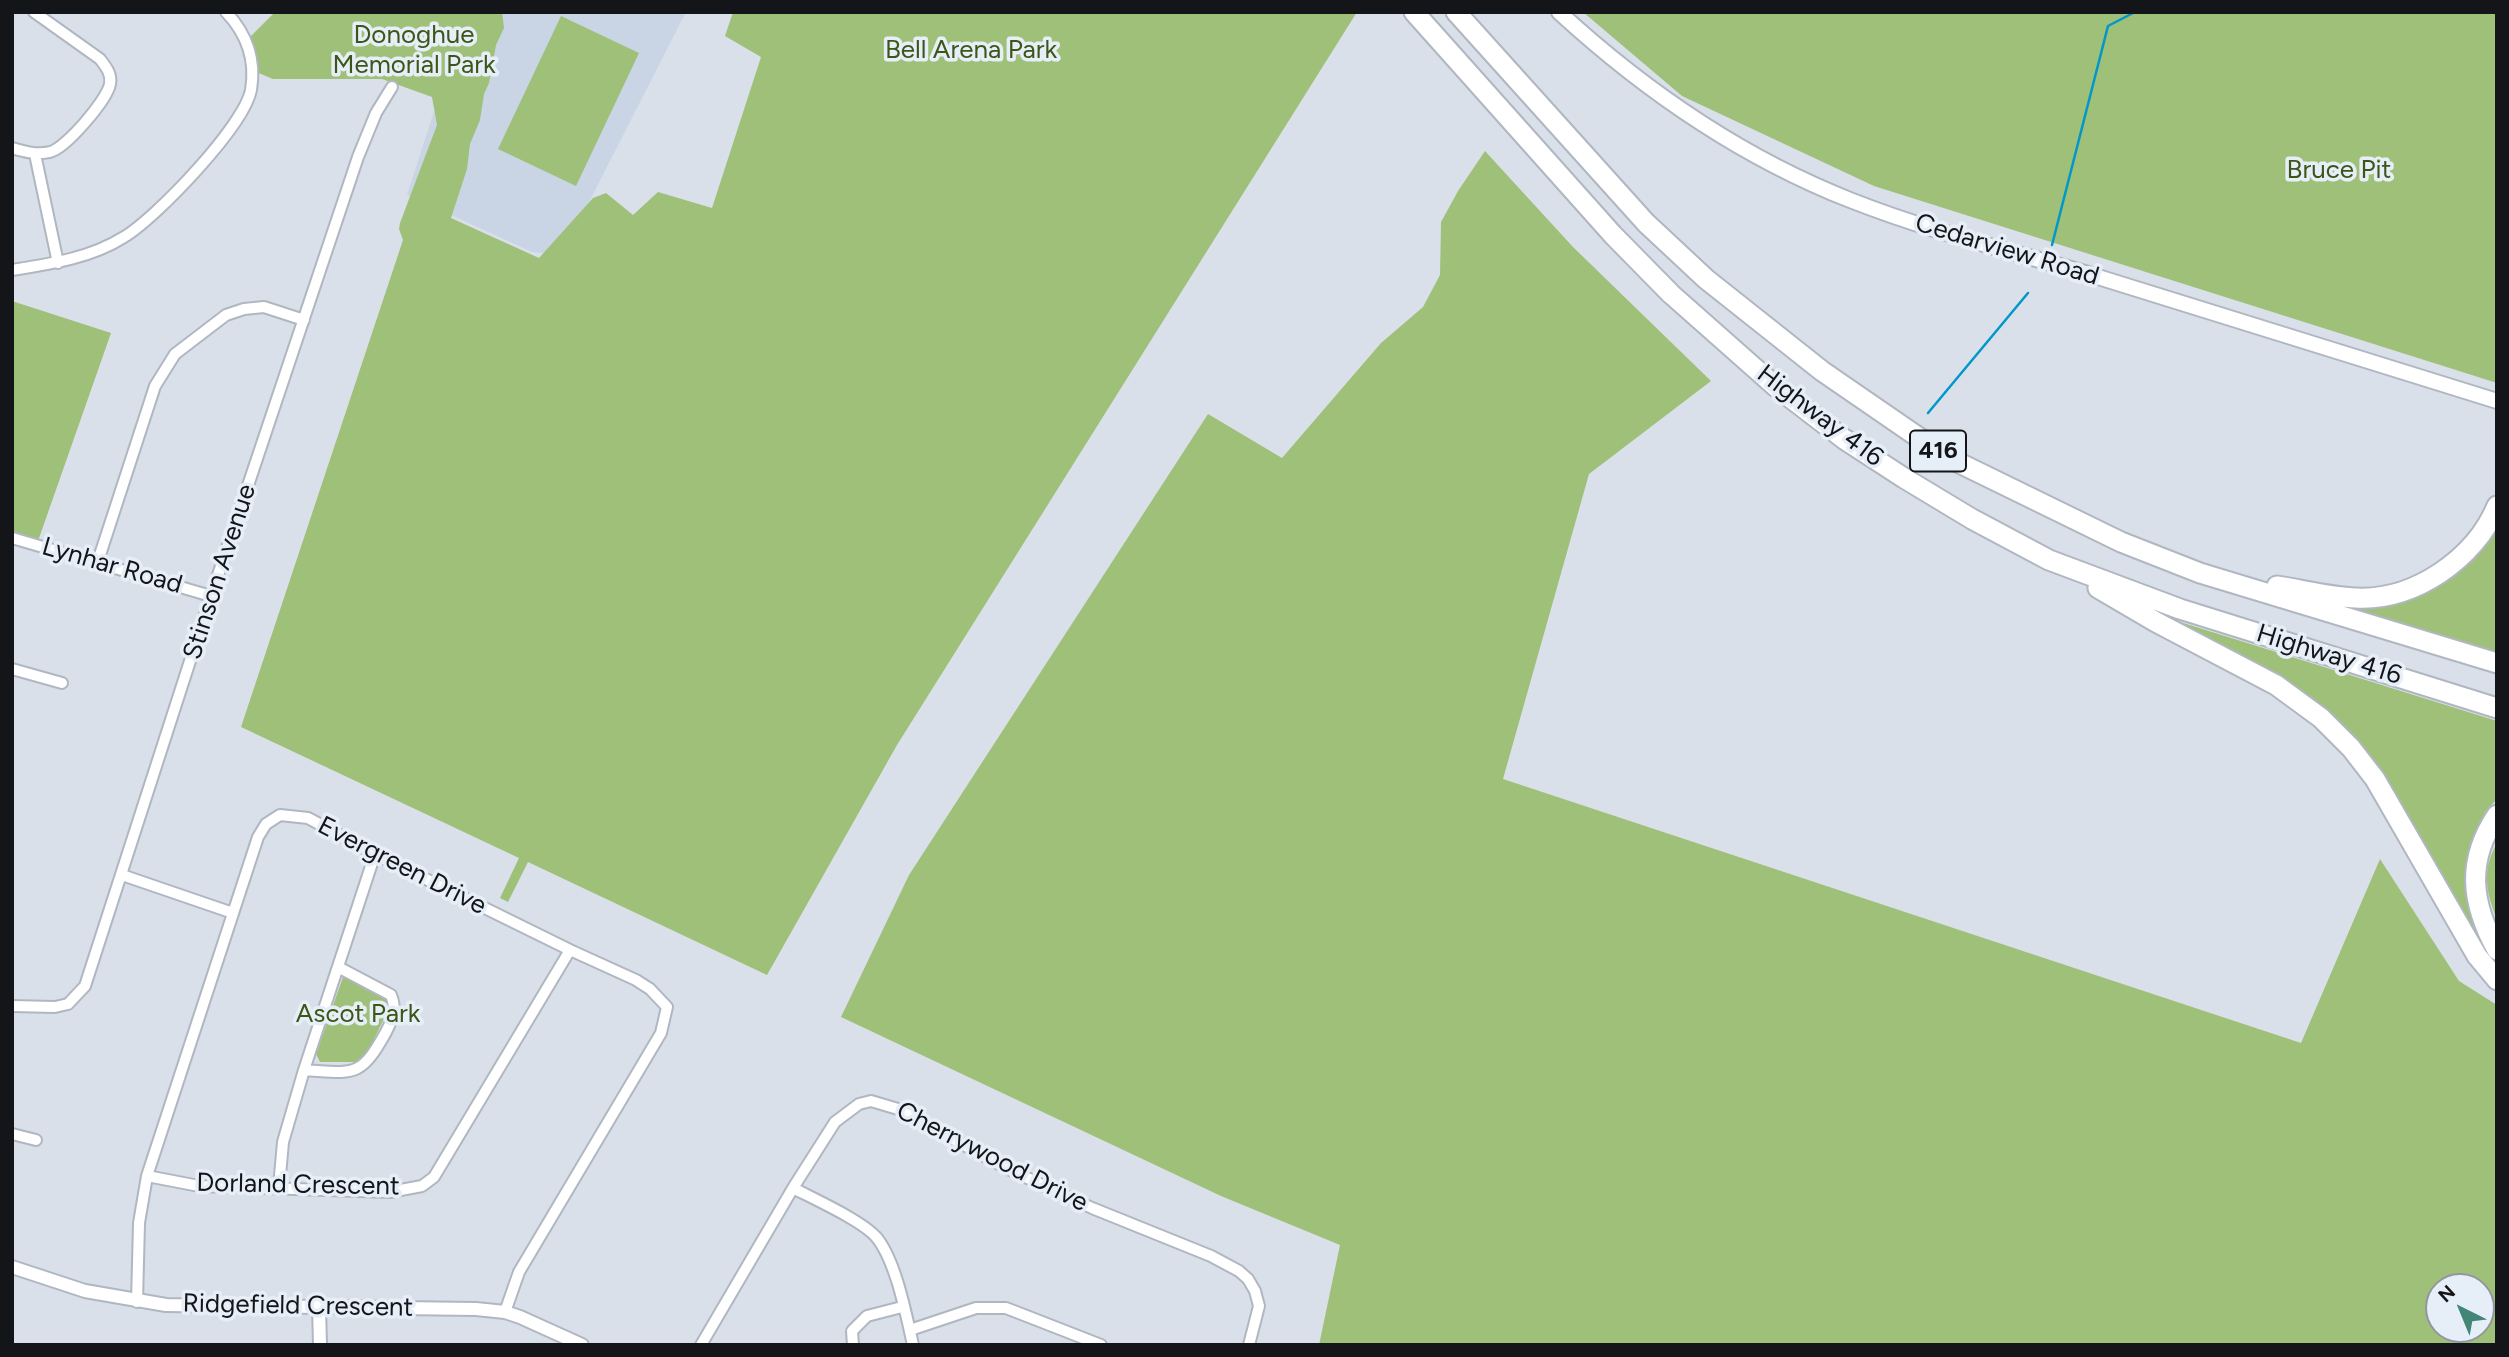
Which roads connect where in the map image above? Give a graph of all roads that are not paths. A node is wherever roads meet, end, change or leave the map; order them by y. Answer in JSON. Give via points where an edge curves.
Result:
{"nodes":[{"id":1,"x":34,"y":12,"type":"edge"},
{"id":2,"x":226,"y":12,"type":"edge"},
{"id":3,"x":1414,"y":12,"type":"edge"},
{"id":4,"x":1456,"y":12,"type":"edge"},
{"id":5,"x":1559,"y":12,"type":"edge"},
{"id":6,"x":392,"y":87,"type":"dead end"},
{"id":7,"x":12,"y":148,"type":"edge"},
{"id":8,"x":35,"y":154,"type":"junction"},
{"id":9,"x":58,"y":263,"type":"junction"},
{"id":10,"x":12,"y":270,"type":"edge"},
{"id":11,"x":303,"y":320,"type":"junction"},
{"id":12,"x":2497,"y":401,"type":"edge"},
{"id":13,"x":2497,"y":506,"type":"edge"},
{"id":14,"x":12,"y":538,"type":"edge"},
{"id":15,"x":2049,"y":560,"type":"junction"},
{"id":16,"x":98,"y":561,"type":"junction"},
{"id":17,"x":2200,"y":573,"type":"junction"},
{"id":18,"x":211,"y":596,"type":"junction"},
{"id":19,"x":2497,"y":663,"type":"edge"},
{"id":20,"x":12,"y":669,"type":"edge"},
{"id":21,"x":62,"y":683,"type":"dead end"},
{"id":22,"x":2497,"y":708,"type":"edge"},
{"id":23,"x":2497,"y":815,"type":"edge"},
{"id":24,"x":375,"y":854,"type":"junction"},
{"id":25,"x":122,"y":875,"type":"junction"},
{"id":26,"x":233,"y":913,"type":"junction"},
{"id":27,"x":570,"y":950,"type":"junction"},
{"id":28,"x":2497,"y":950,"type":"edge"},
{"id":29,"x":338,"y":967,"type":"junction"},
{"id":30,"x":2497,"y":980,"type":"edge"},
{"id":31,"x":12,"y":1006,"type":"edge"},
{"id":32,"x":304,"y":1070,"type":"junction"},
{"id":33,"x":12,"y":1134,"type":"edge"},
{"id":34,"x":36,"y":1139,"type":"dead end"},
{"id":35,"x":147,"y":1176,"type":"junction"},
{"id":36,"x":279,"y":1187,"type":"junction"},
{"id":37,"x":793,"y":1188,"type":"junction"},
{"id":38,"x":12,"y":1267,"type":"edge"},
{"id":39,"x":137,"y":1301,"type":"junction"},
{"id":40,"x":319,"y":1306,"type":"junction"},
{"id":41,"x":902,"y":1307,"type":"junction"},
{"id":42,"x":505,"y":1312,"type":"junction"},
{"id":43,"x":909,"y":1330,"type":"junction"},
{"id":44,"x":320,"y":1345,"type":"edge"},
{"id":45,"x":582,"y":1345,"type":"edge"},
{"id":46,"x":701,"y":1345,"type":"edge"},
{"id":47,"x":853,"y":1345,"type":"edge"},
{"id":48,"x":913,"y":1345,"type":"edge"},
{"id":49,"x":1101,"y":1345,"type":"edge"},
{"id":50,"x":1249,"y":1345,"type":"edge"}],
"edges":[{"from":1,"to":8,"type":"street","via":[[100,60],[111,82],[105,97],[79,128],[53,152]]},
{"from":2,"to":9,"type":"street","via":[[244,35],[252,59],[250,92],[222,140],[165,206],[124,238]]},
{"from":3,"to":15,"type":"highway","name":"Highway 416","number":"416","via":[[1622,245],[1775,386],[1904,478]]},
{"from":4,"to":17,"type":"highway","name":"Highway 416","number":"416","via":[[1646,223],[1706,279],[1822,371],[1947,457],[2121,542]]},
{"from":5,"to":12,"type":"main road","name":"Cedarview Road","via":[[1687,115],[1748,151],[1850,200],[1941,232]]},
{"from":6,"to":11,"type":"street","name":"Stinson Avenue","via":[[358,157]]},
{"from":7,"to":8,"type":"street"},
{"from":8,"to":9,"type":"street"},
{"from":9,"to":10,"type":"street"},
{"from":11,"to":16,"type":"street","via":[[264,307],[244,309],[226,315],[175,354],[155,387]]},
{"from":11,"to":18,"type":"street","name":"Stinson Avenue"},
{"from":13,"to":17,"type":"highway","via":[[2476,541],[2446,568],[2410,589],[2382,596],[2357,598]]},
{"from":14,"to":16,"type":"street","name":"Lynhar Road"},
{"from":15,"to":22,"type":"highway","name":"Highway 416","number":"416","via":[[2180,609]]},
{"from":15,"to":30,"type":"highway","via":[[2276,685],[2321,719],[2375,779],[2477,956]]},
{"from":16,"to":18,"type":"street","name":"Lynhar Road"},
{"from":17,"to":19,"type":"highway","name":"Highway 416","number":"416"},
{"from":18,"to":25,"type":"street","name":"Stinson Avenue"},
{"from":20,"to":21,"type":"street"},
{"from":23,"to":28,"type":"highway","via":[[2478,852],[2474,880],[2481,917]]},
{"from":24,"to":26,"type":"street","name":"Evergreen Drive","via":[[308,817],[280,815],[266,824],[258,837]]},
{"from":24,"to":27,"type":"street","name":"Evergreen Drive"},
{"from":24,"to":29,"type":"street"},
{"from":25,"to":26,"type":"street"},
{"from":25,"to":31,"type":"street","name":"Stinson Avenue","via":[[85,986],[68,1004]]},
{"from":26,"to":35,"type":"street","name":"Evergreen Drive"},
{"from":27,"to":36,"type":"street","name":"Dorland Crescent","via":[[434,1177],[422,1186],[390,1192]]},
{"from":27,"to":42,"type":"street","name":"Evergreen Drive","via":[[636,980],[667,1007],[661,1033],[519,1272]]},
{"from":29,"to":32,"type":"street"},
{"from":29,"to":32,"type":"street","via":[[391,995],[394,1017],[365,1065],[340,1072]]},
{"from":32,"to":36,"type":"street","via":[[283,1142]]},
{"from":33,"to":34,"type":"street"},
{"from":35,"to":36,"type":"street","name":"Dorland Crescent","via":[[199,1186]]},
{"from":35,"to":39,"type":"street","name":"Evergreen Drive","via":[[138,1223]]},
{"from":37,"to":41,"type":"street","via":[[877,1238],[895,1274]]},
{"from":37,"to":46,"type":"street","name":"Cherrywood Drive"},
{"from":37,"to":50,"type":"street","name":"Cherrywood Drive","via":[[835,1122],[859,1104],[885,1103],[1010,1170],[1239,1271],[1255,1291],[1259,1306]]},
{"from":38,"to":39,"type":"street","name":"Ridgefield Crescent","via":[[85,1291]]},
{"from":39,"to":40,"type":"street","name":"Ridgefield Crescent"},
{"from":40,"to":42,"type":"street","name":"Ridgefield Crescent"},
{"from":40,"to":44,"type":"street"},
{"from":41,"to":43,"type":"street"},
{"from":41,"to":47,"type":"street","via":[[867,1316],[852,1331]]},
{"from":42,"to":45,"type":"street","name":"Ridgefield Crescent"},
{"from":43,"to":48,"type":"street"},
{"from":43,"to":49,"type":"street","via":[[976,1308],[1006,1308]]}]}
